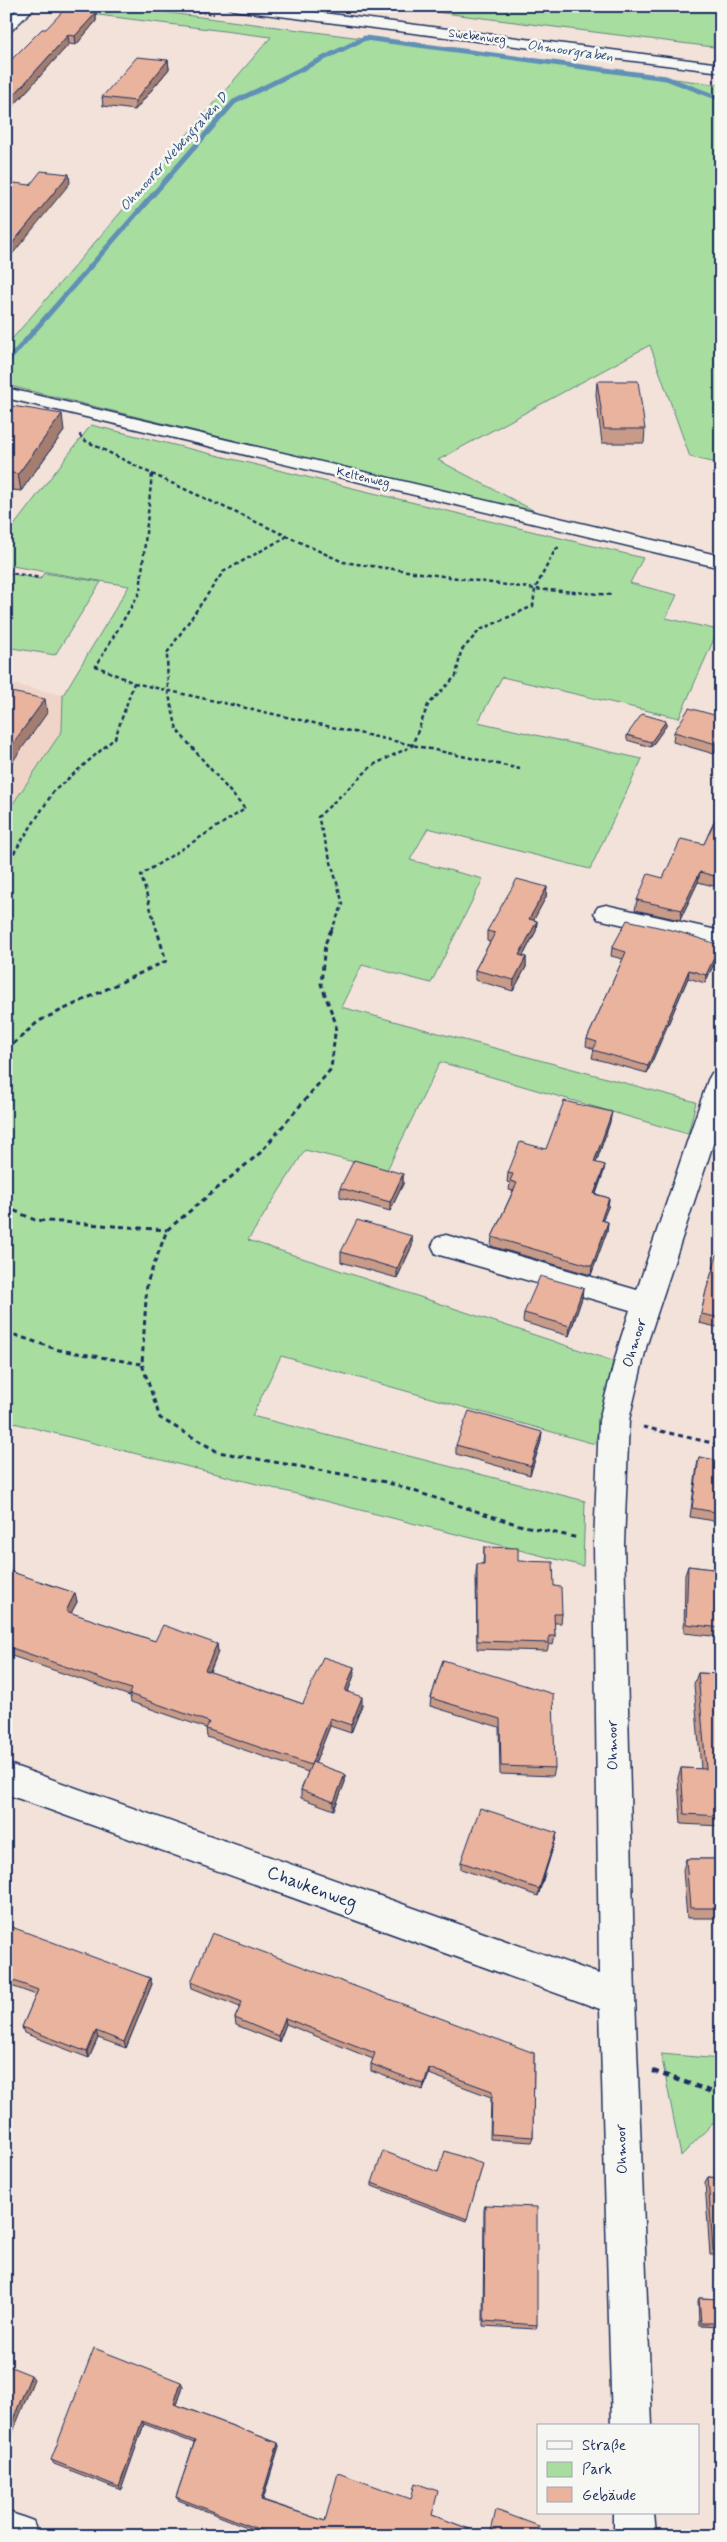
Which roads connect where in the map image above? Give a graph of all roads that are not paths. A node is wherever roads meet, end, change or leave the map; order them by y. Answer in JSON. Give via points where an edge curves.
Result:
{"nodes":[{"id":1,"x":29,"y":6,"type":"edge"},
{"id":2,"x":234,"y":6,"type":"edge"},
{"id":3,"x":305,"y":6,"type":"edge"},
{"id":4,"x":6,"y":28,"type":"edge"},
{"id":5,"x":721,"y":59,"type":"edge"},
{"id":6,"x":721,"y":68,"type":"edge"},
{"id":7,"x":6,"y":393,"type":"edge"},
{"id":8,"x":721,"y":562,"type":"edge"},
{"id":9,"x":606,"y":913,"type":"dead end"},
{"id":10,"x":721,"y":939,"type":"edge"},
{"id":11,"x":721,"y":1080,"type":"edge"},
{"id":12,"x":446,"y":1246,"type":"dead end"},
{"id":13,"x":647,"y":1304,"type":"junction"},
{"id":14,"x":6,"y":1778,"type":"edge"},
{"id":15,"x":617,"y":1998,"type":"junction"},
{"id":16,"x":632,"y":2424,"type":"edge"},
{"id":17,"x":634,"y":2514,"type":"edge"},
{"id":18,"x":6,"y":2531,"type":"edge"},
{"id":19,"x":18,"y":2536,"type":"edge"},
{"id":20,"x":635,"y":2536,"type":"edge"}],
"edges":[{"from":1,"to":4,"type":"street"},
{"from":2,"to":6,"type":"street","name":"Swebenweg"},
{"from":3,"to":5,"type":"street","name":"Swebenweg"},
{"from":7,"to":8,"type":"street","name":"Keltenweg"},
{"from":9,"to":10,"type":"street"},
{"from":11,"to":13,"type":"street","name":"Ohmoor"},
{"from":12,"to":13,"type":"street"},
{"from":13,"to":15,"type":"street","name":"Ohmoor","via":[[633,1344],[614,1420],[609,1544]]},
{"from":14,"to":15,"type":"street","name":"Chaukenweg"},
{"from":15,"to":16,"type":"street","name":"Ohmoor"},
{"from":17,"to":20,"type":"street"},
{"from":18,"to":19,"type":"street"}]}
